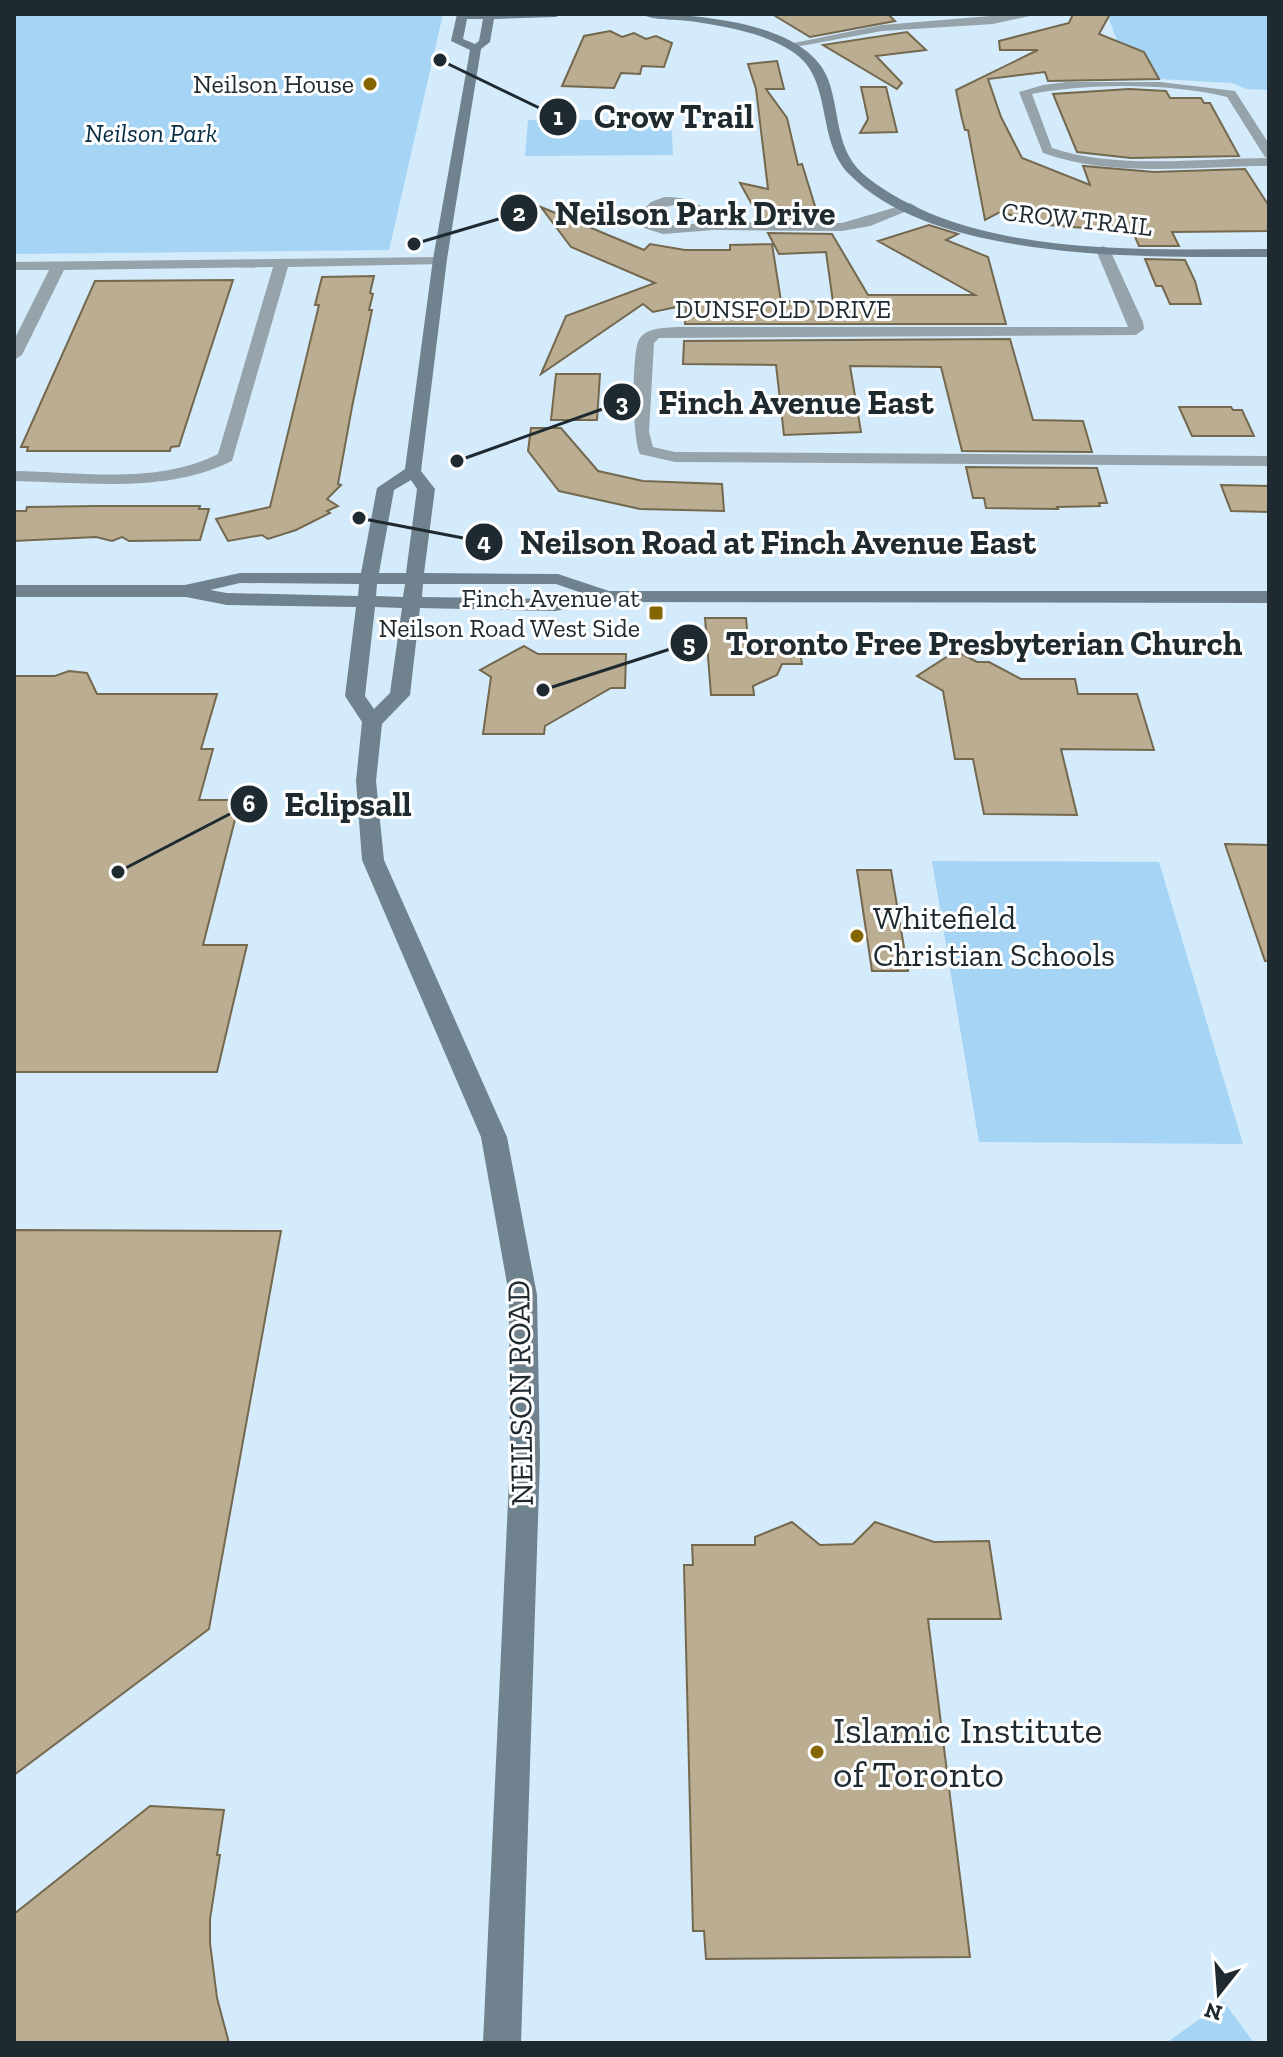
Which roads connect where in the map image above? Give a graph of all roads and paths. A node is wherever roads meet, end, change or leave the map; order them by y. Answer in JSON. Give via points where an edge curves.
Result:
{"nodes":[{"id":1,"x":556,"y":14,"type":"edge"},
{"id":2,"x":647,"y":14,"type":"edge"},
{"id":3,"x":664,"y":14,"type":"edge"},
{"id":4,"x":1034,"y":14,"type":"edge"},
{"id":5,"x":462,"y":15,"type":"edge"},
{"id":6,"x":489,"y":15,"type":"edge"},
{"id":7,"x":990,"y":17,"type":"edge"},
{"id":8,"x":790,"y":45,"type":"junction"},
{"id":9,"x":476,"y":48,"type":"junction"},
{"id":10,"x":1269,"y":154,"type":"edge"},
{"id":11,"x":1269,"y":162,"type":"edge"},
{"id":12,"x":910,"y":207,"type":"junction"},
{"id":13,"x":714,"y":226,"type":"dead end"},
{"id":14,"x":1103,"y":250,"type":"junction"},
{"id":15,"x":1269,"y":253,"type":"edge"},
{"id":16,"x":439,"y":261,"type":"junction"},
{"id":17,"x":282,"y":262,"type":"junction"},
{"id":18,"x":59,"y":265,"type":"junction"},
{"id":19,"x":14,"y":266,"type":"edge"},
{"id":20,"x":14,"y":355,"type":"edge"},
{"id":21,"x":1269,"y":461,"type":"edge"},
{"id":22,"x":413,"y":471,"type":"junction"},
{"id":23,"x":14,"y":476,"type":"edge"},
{"id":24,"x":369,"y":578,"type":"junction"},
{"id":25,"x":413,"y":579,"type":"junction"},
{"id":26,"x":14,"y":591,"type":"edge"},
{"id":27,"x":186,"y":591,"type":"junction"},
{"id":28,"x":609,"y":596,"type":"junction"},
{"id":29,"x":1269,"y":597,"type":"edge"},
{"id":30,"x":366,"y":603,"type":"junction"},
{"id":31,"x":409,"y":604,"type":"junction"},
{"id":32,"x":372,"y":722,"type":"junction"},
{"id":33,"x":502,"y":2043,"type":"edge"}],
"edges":[{"from":1,"to":6,"type":"main road"},
{"from":2,"to":3,"type":"main road","name":"CROW TRAIL"},
{"from":3,"to":8,"type":"main road","name":"CROW TRAIL","via":[[728,25]]},
{"from":4,"to":7,"type":"street"},
{"from":5,"to":6,"type":"main road"},
{"from":5,"to":9,"type":"main road","via":[[457,41]]},
{"from":6,"to":9,"type":"main road","via":[[484,42]]},
{"from":7,"to":8,"type":"street","via":[[882,28]]},
{"from":8,"to":12,"type":"main road","name":"CROW TRAIL","via":[[821,75],[841,158],[864,182]]},
{"from":9,"to":16,"type":"main road"},
{"from":10,"to":11,"type":"street","via":[[1231,94],[1221,91],[1051,86],[1025,92],[1047,150],[1062,157]]},
{"from":12,"to":13,"type":"street","via":[[842,227]]},
{"from":12,"to":14,"type":"main road","name":"CROW TRAIL","via":[[1001,237]]},
{"from":14,"to":15,"type":"main road","name":"CROW TRAIL"},
{"from":14,"to":21,"type":"street","name":"DUNSFOLD DRIVE","via":[[1136,322],[1137,329],[1131,332],[654,334],[646,342],[641,432],[646,450],[675,457]]},
{"from":16,"to":17,"type":"street"},
{"from":16,"to":22,"type":"main road"},
{"from":17,"to":18,"type":"street"},
{"from":17,"to":23,"type":"street","via":[[226,457],[203,470],[169,476]]},
{"from":18,"to":19,"type":"street"},
{"from":18,"to":20,"type":"street"},
{"from":22,"to":24,"type":"main road","via":[[386,488]]},
{"from":22,"to":25,"type":"main road","via":[[426,489]]},
{"from":24,"to":25,"type":"main road"},
{"from":24,"to":27,"type":"main road","via":[[240,578]]},
{"from":24,"to":30,"type":"main road"},
{"from":25,"to":28,"type":"main road","via":[[558,579]]},
{"from":25,"to":31,"type":"main road"},
{"from":26,"to":27,"type":"main road"},
{"from":27,"to":30,"type":"main road","via":[[227,599]]},
{"from":28,"to":29,"type":"main road"},
{"from":28,"to":31,"type":"main road","via":[[555,605]]},
{"from":30,"to":31,"type":"main road"},
{"from":30,"to":32,"type":"main road","via":[[355,696]]},
{"from":31,"to":32,"type":"main road","via":[[400,695]]},
{"from":32,"to":33,"type":"main road","name":"NEILSON ROAD","via":[[366,781],[373,860],[494,1137],[523,1295],[525,1458]]}]}
